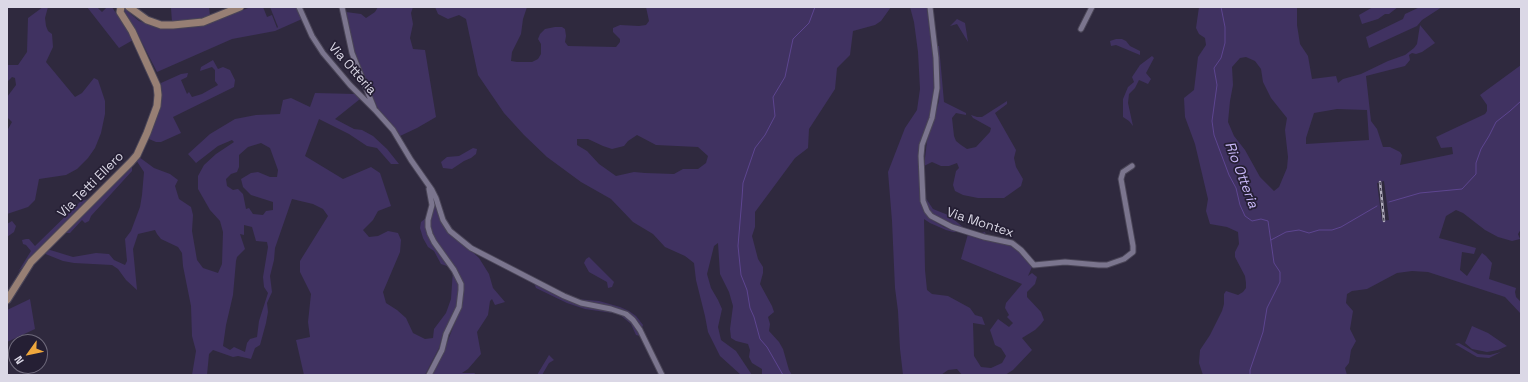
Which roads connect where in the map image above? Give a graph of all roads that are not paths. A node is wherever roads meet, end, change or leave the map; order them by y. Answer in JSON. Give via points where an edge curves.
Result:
{"nodes":[{"id":1,"x":121,"y":7,"type":"edge"},
{"id":2,"x":129,"y":7,"type":"edge"},
{"id":3,"x":240,"y":7,"type":"edge"},
{"id":4,"x":299,"y":7,"type":"edge"},
{"id":5,"x":342,"y":7,"type":"edge"},
{"id":6,"x":930,"y":7,"type":"edge"},
{"id":7,"x":1092,"y":7,"type":"edge"},
{"id":8,"x":1081,"y":28,"type":"dead end"},
{"id":9,"x":376,"y":111,"type":"junction"},
{"id":10,"x":1132,"y":166,"type":"dead end"},
{"id":11,"x":427,"y":183,"type":"junction"},
{"id":12,"x":7,"y":300,"type":"edge"},
{"id":13,"x":430,"y":375,"type":"edge"},
{"id":14,"x":662,"y":375,"type":"edge"}],
"edges":[{"from":1,"to":12,"type":"main road","name":"Via Tetti Ellero","via":[[120,12],[132,31],[157,86],[157,106],[147,133],[131,162],[31,262]]},
{"from":2,"to":3,"type":"main road","via":[[147,20],[161,25],[173,25],[202,22]]},
{"from":4,"to":9,"type":"street","name":"Via Otteria","via":[[320,50],[354,90]]},
{"from":5,"to":9,"type":"street","name":"Via Otteria","via":[[352,53]]},
{"from":6,"to":10,"type":"street","name":"Via Montex","via":[[937,88],[932,118],[922,145],[921,156],[923,201],[931,216],[952,227],[1012,243],[1034,265],[1065,262],[1108,265],[1124,259],[1133,252],[1121,179],[1122,172]]},
{"from":7,"to":8,"type":"street"},
{"from":9,"to":11,"type":"street","via":[[393,130]]},
{"from":11,"to":13,"type":"street","via":[[432,205],[428,220],[430,234],[454,270],[462,290],[458,308]]},
{"from":11,"to":14,"type":"street","via":[[436,198],[446,226],[471,248],[564,296],[581,303],[621,312],[630,317],[640,330]]}]}
